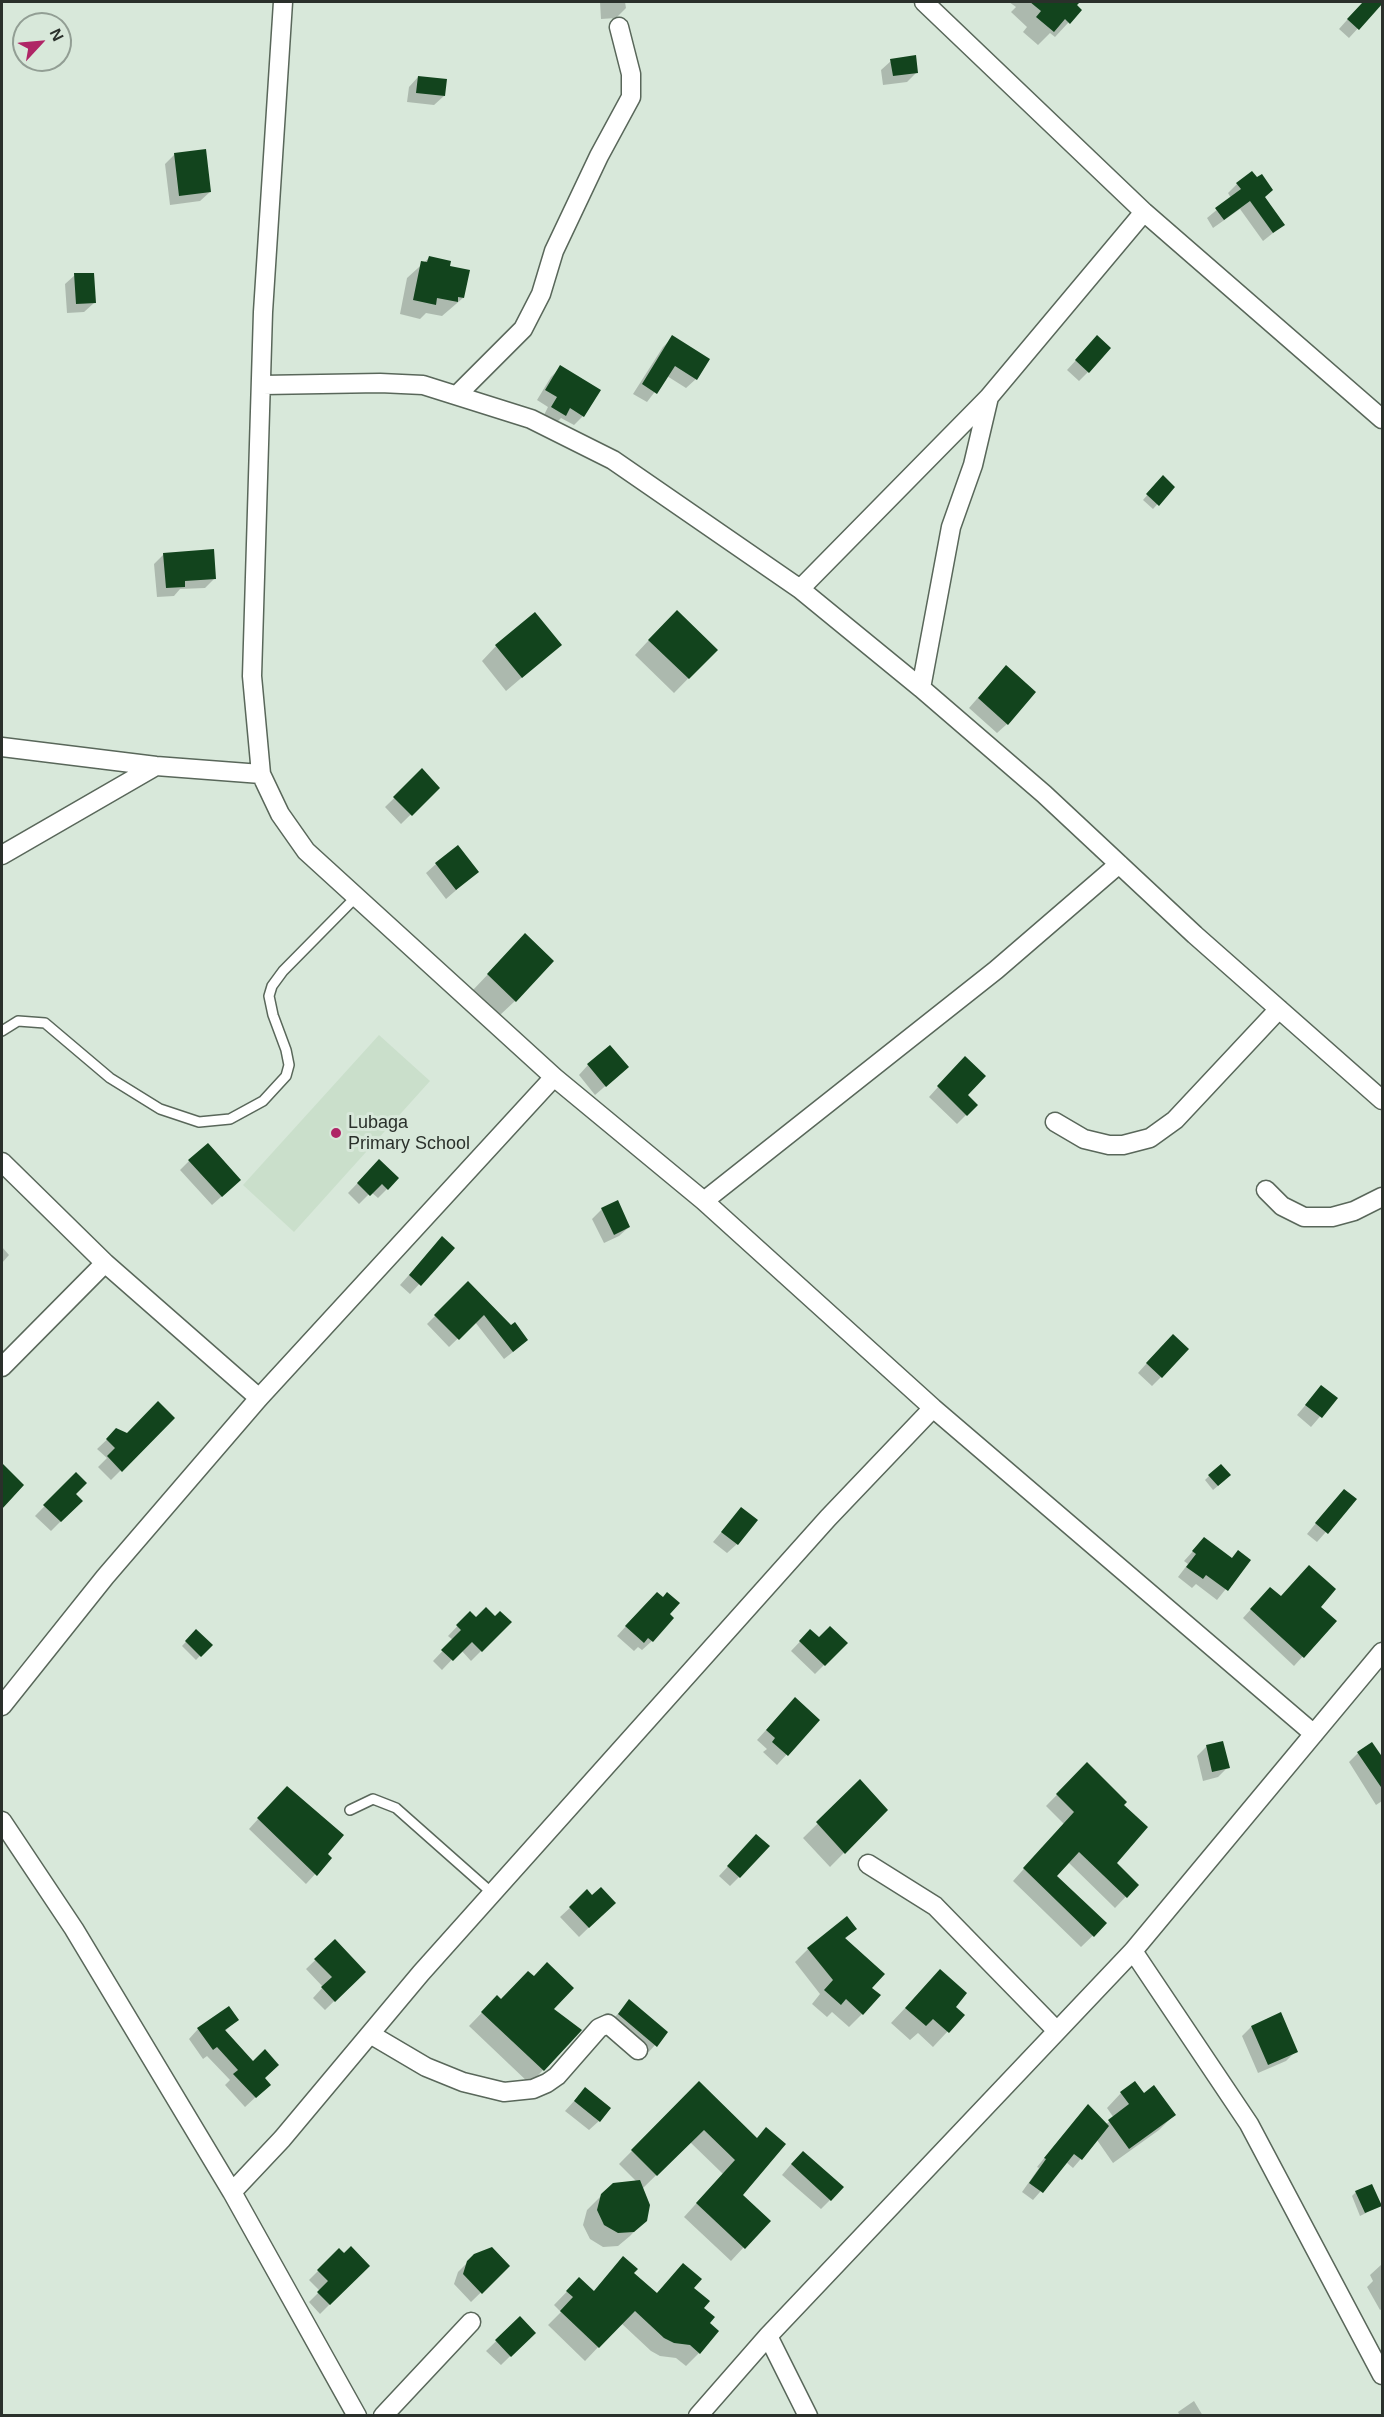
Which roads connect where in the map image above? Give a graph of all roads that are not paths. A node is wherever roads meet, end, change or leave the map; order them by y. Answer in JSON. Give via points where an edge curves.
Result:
{"nodes":[{"id":1,"x":283,"y":2,"type":"edge"},
{"id":2,"x":924,"y":2,"type":"edge"},
{"id":3,"x":619,"y":27,"type":"dead end"},
{"id":4,"x":1144,"y":212,"type":"junction"},
{"id":5,"x":263,"y":385,"type":"junction"},
{"id":6,"x":457,"y":395,"type":"junction"},
{"id":7,"x":988,"y":397,"type":"junction"},
{"id":8,"x":1383,"y":419,"type":"edge"},
{"id":9,"x":800,"y":589,"type":"junction"},
{"id":10,"x":921,"y":688,"type":"junction"},
{"id":11,"x":2,"y":747,"type":"edge"},
{"id":12,"x":156,"y":766,"type":"junction"},
{"id":13,"x":261,"y":774,"type":"junction"},
{"id":14,"x":2,"y":855,"type":"edge"},
{"id":15,"x":1119,"y":864,"type":"junction"},
{"id":16,"x":356,"y":897,"type":"junction"},
{"id":17,"x":1279,"y":1009,"type":"junction"},
{"id":18,"x":2,"y":1031,"type":"edge"},
{"id":19,"x":554,"y":1077,"type":"junction"},
{"id":20,"x":1383,"y":1100,"type":"edge"},
{"id":21,"x":1055,"y":1122,"type":"dead end"},
{"id":22,"x":2,"y":1162,"type":"edge"},
{"id":23,"x":1266,"y":1190,"type":"dead end"},
{"id":24,"x":1383,"y":1197,"type":"edge"},
{"id":25,"x":704,"y":1201,"type":"junction"},
{"id":26,"x":105,"y":1263,"type":"junction"},
{"id":27,"x":2,"y":1367,"type":"edge"},
{"id":28,"x":259,"y":1398,"type":"junction"},
{"id":29,"x":933,"y":1408,"type":"junction"},
{"id":30,"x":1383,"y":1652,"type":"edge"},
{"id":31,"x":2,"y":1706,"type":"edge"},
{"id":32,"x":1314,"y":1734,"type":"junction"},
{"id":33,"x":350,"y":1810,"type":"dead end"},
{"id":34,"x":2,"y":1821,"type":"edge"},
{"id":35,"x":868,"y":1864,"type":"dead end"},
{"id":36,"x":492,"y":1893,"type":"junction"},
{"id":37,"x":1133,"y":1951,"type":"junction"},
{"id":38,"x":1057,"y":2031,"type":"junction"},
{"id":39,"x":370,"y":2034,"type":"junction"},
{"id":40,"x":638,"y":2050,"type":"dead end"},
{"id":41,"x":232,"y":2192,"type":"junction"},
{"id":42,"x":471,"y":2322,"type":"dead end"},
{"id":43,"x":768,"y":2336,"type":"junction"},
{"id":44,"x":1383,"y":2375,"type":"edge"},
{"id":45,"x":357,"y":2415,"type":"edge"},
{"id":46,"x":383,"y":2415,"type":"edge"},
{"id":47,"x":698,"y":2415,"type":"edge"},
{"id":48,"x":808,"y":2415,"type":"edge"}],
"edges":[{"from":1,"to":5,"type":"street","via":[[263,312]]},
{"from":2,"to":4,"type":"street"},
{"from":3,"to":6,"type":"street","via":[[631,74],[632,97],[554,251],[542,294],[523,329]]},
{"from":4,"to":7,"type":"street"},
{"from":4,"to":8,"type":"street"},
{"from":5,"to":6,"type":"street","via":[[412,384]]},
{"from":5,"to":13,"type":"street","via":[[252,676]]},
{"from":6,"to":9,"type":"street","via":[[531,419],[613,460]]},
{"from":7,"to":9,"type":"street"},
{"from":7,"to":10,"type":"street","via":[[974,465],[951,527]]},
{"from":9,"to":10,"type":"street"},
{"from":10,"to":15,"type":"street"},
{"from":11,"to":12,"type":"street"},
{"from":12,"to":13,"type":"street"},
{"from":12,"to":14,"type":"street"},
{"from":13,"to":16,"type":"street","via":[[280,814],[306,851]]},
{"from":15,"to":17,"type":"street"},
{"from":15,"to":25,"type":"street","via":[[996,970]]},
{"from":16,"to":18,"type":"lane","via":[[272,986],[269,996],[273,1015],[289,1065],[286,1076],[263,1101],[230,1119],[199,1122],[160,1109],[110,1078],[45,1023],[18,1021]]},
{"from":16,"to":19,"type":"street"},
{"from":17,"to":20,"type":"street"},
{"from":17,"to":21,"type":"street","via":[[1175,1120],[1150,1138],[1109,1145],[1084,1139]]},
{"from":19,"to":25,"type":"street"},
{"from":19,"to":28,"type":"street"},
{"from":22,"to":26,"type":"street"},
{"from":23,"to":24,"type":"street","via":[[1282,1206],[1304,1217],[1332,1217]]},
{"from":25,"to":29,"type":"street"},
{"from":26,"to":27,"type":"street"},
{"from":26,"to":28,"type":"street"},
{"from":28,"to":31,"type":"street","via":[[105,1577]]},
{"from":29,"to":32,"type":"street"},
{"from":29,"to":36,"type":"street","via":[[828,1518]]},
{"from":30,"to":32,"type":"street"},
{"from":32,"to":37,"type":"street"},
{"from":33,"to":36,"type":"lane","via":[[373,1799],[396,1808]]},
{"from":34,"to":41,"type":"street","via":[[74,1929]]},
{"from":35,"to":38,"type":"street","via":[[935,1906]]},
{"from":36,"to":39,"type":"street"},
{"from":37,"to":38,"type":"street"},
{"from":37,"to":44,"type":"street","via":[[1249,2124]]},
{"from":38,"to":43,"type":"street"},
{"from":39,"to":40,"type":"street","via":[[426,2067],[504,2092],[533,2089],[547,2083],[599,2028],[608,2024]]},
{"from":39,"to":41,"type":"street"},
{"from":41,"to":45,"type":"street"},
{"from":42,"to":46,"type":"street"},
{"from":43,"to":47,"type":"street"},
{"from":43,"to":48,"type":"street"}]}
